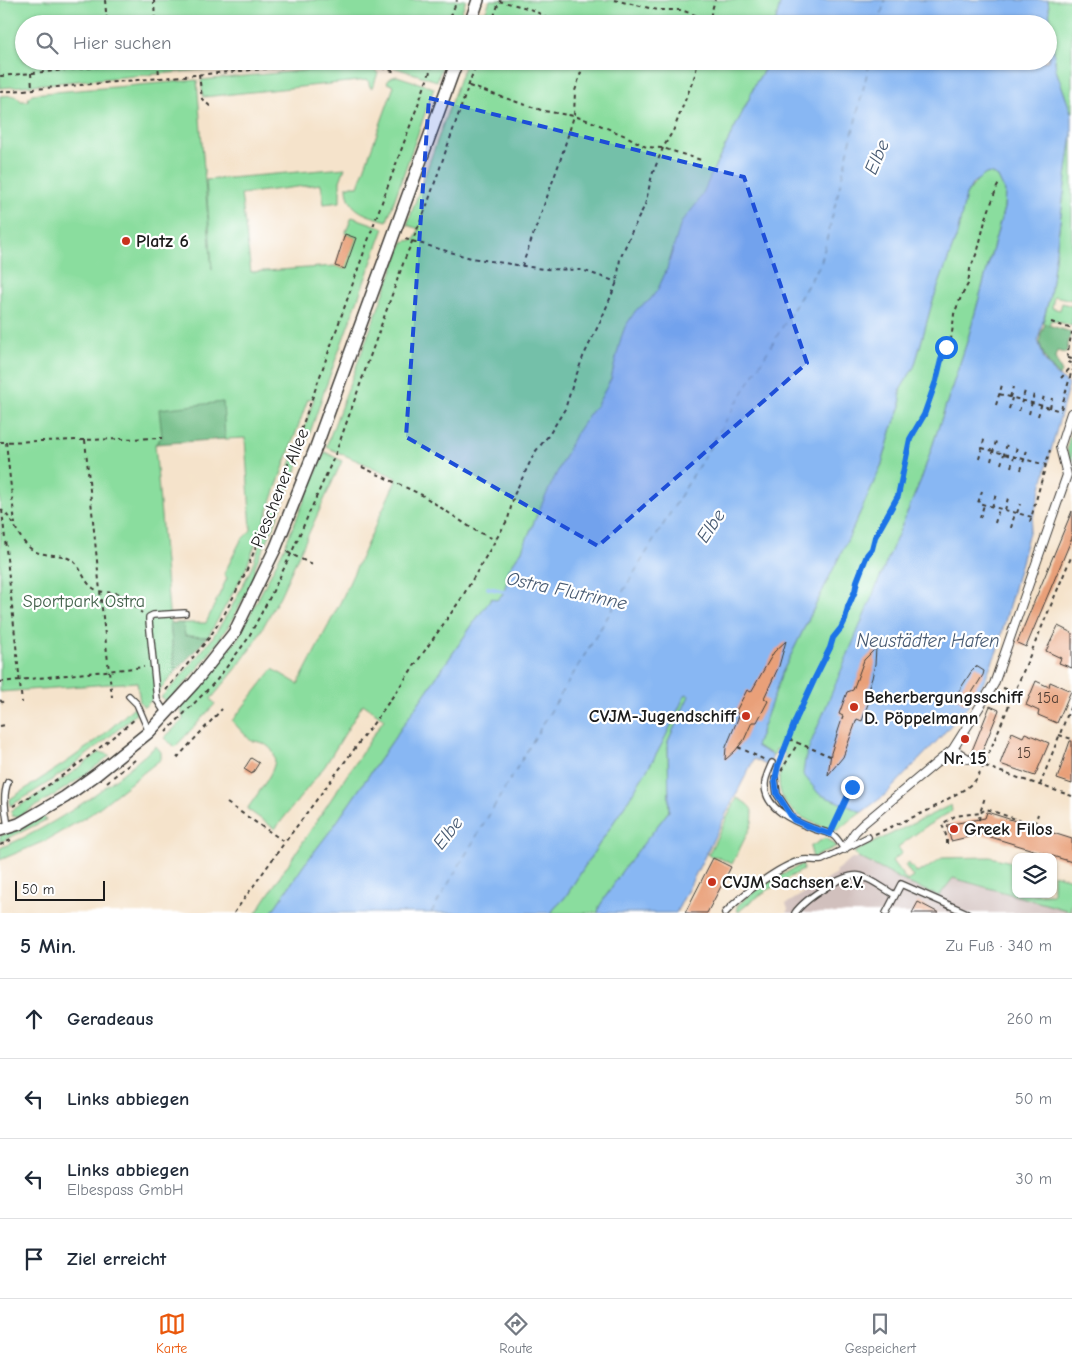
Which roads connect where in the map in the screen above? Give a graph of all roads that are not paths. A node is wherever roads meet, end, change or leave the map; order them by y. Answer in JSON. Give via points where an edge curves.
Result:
{"nodes":[{"id":1,"x":478,"y":0,"type":"edge"},
{"id":2,"x":473,"y":15,"type":"edge"},
{"id":3,"x":454,"y":70,"type":"edge"},
{"id":4,"x":1071,"y":413,"type":"edge"},
{"id":5,"x":1069,"y":476,"type":"edge"},
{"id":6,"x":185,"y":613,"type":"dead end"},
{"id":7,"x":128,"y":696,"type":"dead end"},
{"id":8,"x":166,"y":714,"type":"junction"},
{"id":9,"x":149,"y":732,"type":"junction"},
{"id":10,"x":953,"y":749,"type":"junction"},
{"id":11,"x":968,"y":759,"type":"dead end"},
{"id":12,"x":772,"y":763,"type":"road end"},
{"id":13,"x":775,"y":780,"type":"road end"},
{"id":14,"x":8,"y":782,"type":"dead end"},
{"id":15,"x":794,"y":820,"type":"junction"},
{"id":16,"x":4,"y":828,"type":"edge"},
{"id":17,"x":868,"y":837,"type":"road end"},
{"id":18,"x":844,"y":849,"type":"junction"},
{"id":19,"x":895,"y":896,"type":"junction"},
{"id":20,"x":725,"y":913,"type":"edge"},
{"id":21,"x":795,"y":913,"type":"edge"},
{"id":22,"x":886,"y":913,"type":"edge"},
{"id":23,"x":967,"y":913,"type":"edge"}],
"edges":[{"from":1,"to":2,"type":"street"},
{"from":3,"to":8,"type":"street","name":"Pieschener Allee","via":[[316,447],[276,547],[234,633]]},
{"from":4,"to":5,"type":"street","via":[[1060,447]]},
{"from":5,"to":10,"type":"street","via":[[996,685]]},
{"from":6,"to":8,"type":"lane","via":[[149,618],[157,700]]},
{"from":7,"to":9,"type":"lane","via":[[137,704]]},
{"from":8,"to":9,"type":"street","name":"Pieschener Allee"},
{"from":9,"to":16,"type":"street","name":"Pieschener Allee","via":[[65,797],[19,824]]},
{"from":10,"to":11,"type":"street"},
{"from":10,"to":18,"type":"street","via":[[863,824]]},
{"from":12,"to":15,"type":"lane","via":[[764,784],[767,795],[774,806]]},
{"from":13,"to":15,"type":"lane","via":[[777,794]]},
{"from":14,"to":16,"type":"lane","via":[[4,790]]},
{"from":15,"to":18,"type":"lane","via":[[830,834]]},
{"from":17,"to":18,"type":"lane"},
{"from":18,"to":20,"type":"lane","via":[[822,860],[795,862],[756,886]]},
{"from":19,"to":21,"type":"lane","via":[[855,875],[844,877],[810,897]]},
{"from":19,"to":22,"type":"lane"},
{"from":19,"to":23,"type":"lane","via":[[901,884]]}]}
